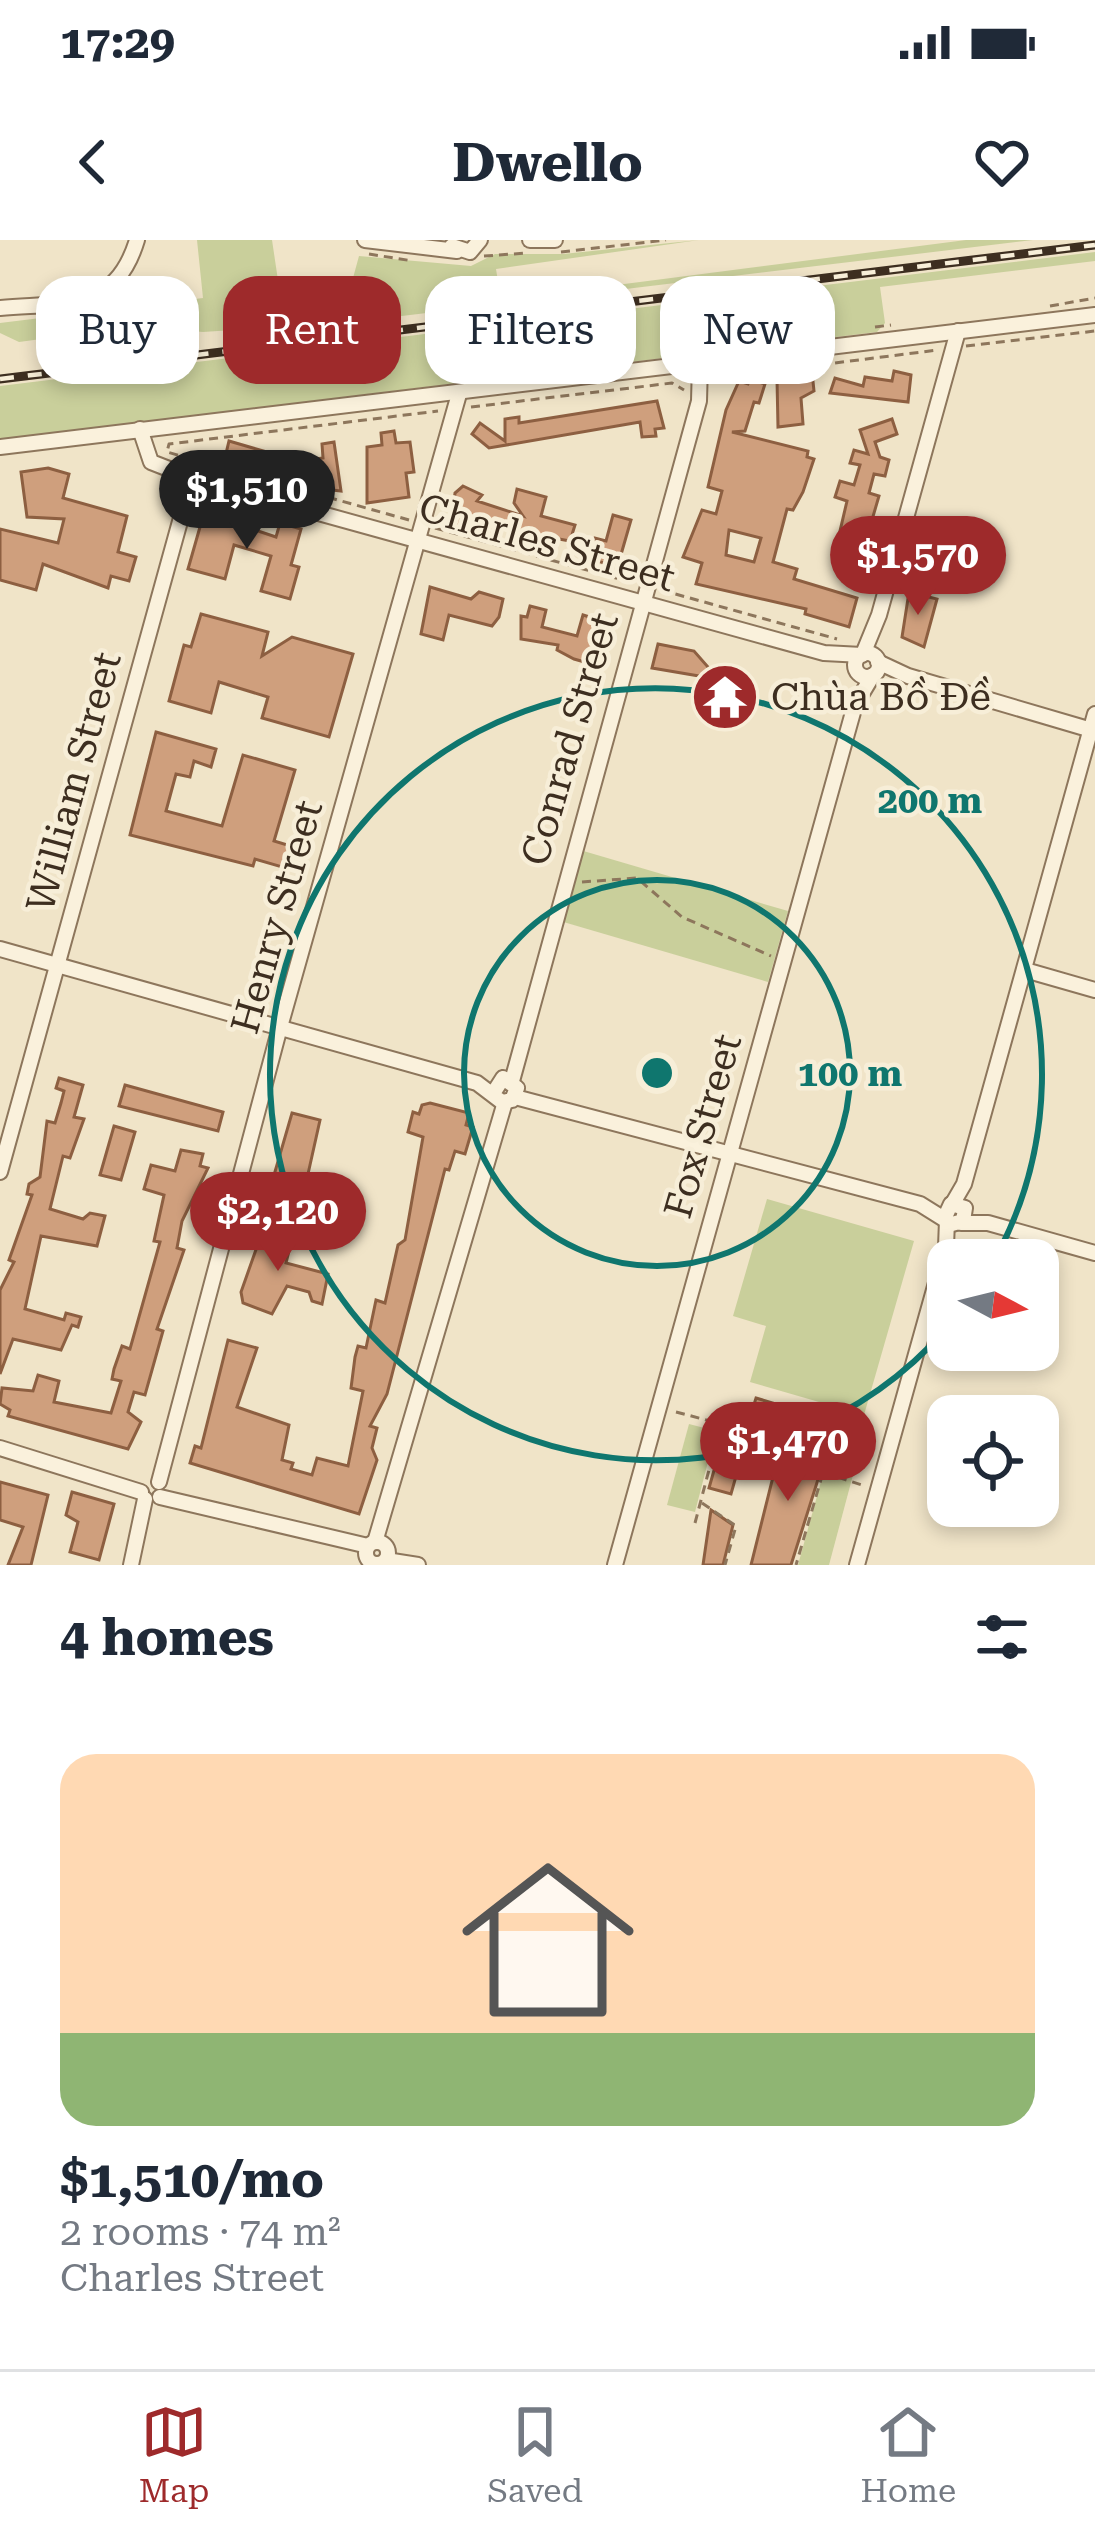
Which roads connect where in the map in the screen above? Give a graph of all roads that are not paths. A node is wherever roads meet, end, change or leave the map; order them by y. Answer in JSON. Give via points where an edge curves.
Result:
{"nodes":[{"id":1,"x":137,"y":240,"type":"edge"},
{"id":2,"x":422,"y":240,"type":"edge"},
{"id":3,"x":500,"y":240,"type":"edge"},
{"id":4,"x":406,"y":245,"type":"junction"},
{"id":5,"x":363,"y":246,"type":"edge"},
{"id":6,"x":453,"y":246,"type":"edge"},
{"id":7,"x":553,"y":246,"type":"edge"},
{"id":8,"x":531,"y":247,"type":"edge"},
{"id":9,"x":477,"y":250,"type":"edge"},
{"id":10,"x":0,"y":308,"type":"edge"},
{"id":11,"x":1095,"y":315,"type":"edge"},
{"id":12,"x":958,"y":332,"type":"junction"},
{"id":13,"x":835,"y":347,"type":"edge"},
{"id":14,"x":660,"y":370,"type":"edge"},
{"id":15,"x":700,"y":384,"type":"edge"},
{"id":16,"x":456,"y":401,"type":"junction"},
{"id":17,"x":140,"y":429,"type":"junction"},
{"id":18,"x":0,"y":447,"type":"edge"},
{"id":19,"x":192,"y":478,"type":"junction"},
{"id":20,"x":418,"y":542,"type":"junction"},
{"id":21,"x":642,"y":605,"type":"junction"},
{"id":22,"x":866,"y":662,"type":"junction"},
{"id":23,"x":1094,"y":725,"type":"edge"},
{"id":24,"x":0,"y":949,"type":"edge"},
{"id":25,"x":59,"y":965,"type":"junction"},
{"id":26,"x":1025,"y":970,"type":"junction"},
{"id":27,"x":1095,"y":990,"type":"edge"},
{"id":28,"x":280,"y":1027,"type":"junction"},
{"id":29,"x":505,"y":1090,"type":"junction"},
{"id":30,"x":729,"y":1153,"type":"junction"},
{"id":31,"x":0,"y":1172,"type":"edge"},
{"id":32,"x":955,"y":1213,"type":"junction"},
{"id":33,"x":1095,"y":1253,"type":"edge"},
{"id":34,"x":0,"y":1448,"type":"edge"},
{"id":35,"x":152,"y":1490,"type":"junction"},
{"id":36,"x":376,"y":1556,"type":"edge"},
{"id":37,"x":416,"y":1564,"type":"edge"},
{"id":38,"x":131,"y":1565,"type":"edge"},
{"id":39,"x":615,"y":1565,"type":"edge"},
{"id":40,"x":857,"y":1565,"type":"edge"}],
"edges":[{"from":1,"to":10,"type":"street","via":[[121,280],[94,298]]},
{"from":2,"to":4,"type":"street"},
{"from":3,"to":9,"type":"street"},
{"from":4,"to":5,"type":"street"},
{"from":4,"to":6,"type":"street"},
{"from":6,"to":9,"type":"street"},
{"from":7,"to":8,"type":"street"},
{"from":11,"to":12,"type":"street"},
{"from":12,"to":13,"type":"street"},
{"from":12,"to":22,"type":"street","name":"Fox Street"},
{"from":14,"to":16,"type":"street"},
{"from":15,"to":21,"type":"street","name":"Conrad Street"},
{"from":16,"to":17,"type":"street"},
{"from":16,"to":20,"type":"street","name":"Henry Street"},
{"from":17,"to":18,"type":"street"},
{"from":17,"to":19,"type":"street","name":"Charles Street","via":[[151,462]]},
{"from":19,"to":20,"type":"street","name":"Charles Street"},
{"from":19,"to":25,"type":"street","name":"William Street"},
{"from":20,"to":21,"type":"street","name":"Charles Street"},
{"from":20,"to":28,"type":"street","name":"Henry Street"},
{"from":21,"to":22,"type":"street","name":"Charles Street"},
{"from":21,"to":29,"type":"street","name":"Conrad Street"},
{"from":22,"to":23,"type":"street","name":"Charles Street"},
{"from":22,"to":30,"type":"street","name":"Fox Street"},
{"from":23,"to":26,"type":"street"},
{"from":24,"to":25,"type":"street"},
{"from":25,"to":28,"type":"street"},
{"from":25,"to":31,"type":"street","name":"William Street"},
{"from":26,"to":27,"type":"street"},
{"from":26,"to":32,"type":"street"},
{"from":28,"to":29,"type":"street"},
{"from":28,"to":35,"type":"street","name":"Henry Street"},
{"from":29,"to":30,"type":"street"},
{"from":29,"to":36,"type":"street","name":"Conrad Street"},
{"from":30,"to":32,"type":"street"},
{"from":30,"to":39,"type":"street","name":"Fox Street"},
{"from":32,"to":33,"type":"street"},
{"from":32,"to":40,"type":"street"},
{"from":34,"to":35,"type":"street"},
{"from":35,"to":36,"type":"street"},
{"from":35,"to":38,"type":"street","name":"Henry Street"},
{"from":36,"to":37,"type":"street"}]}
